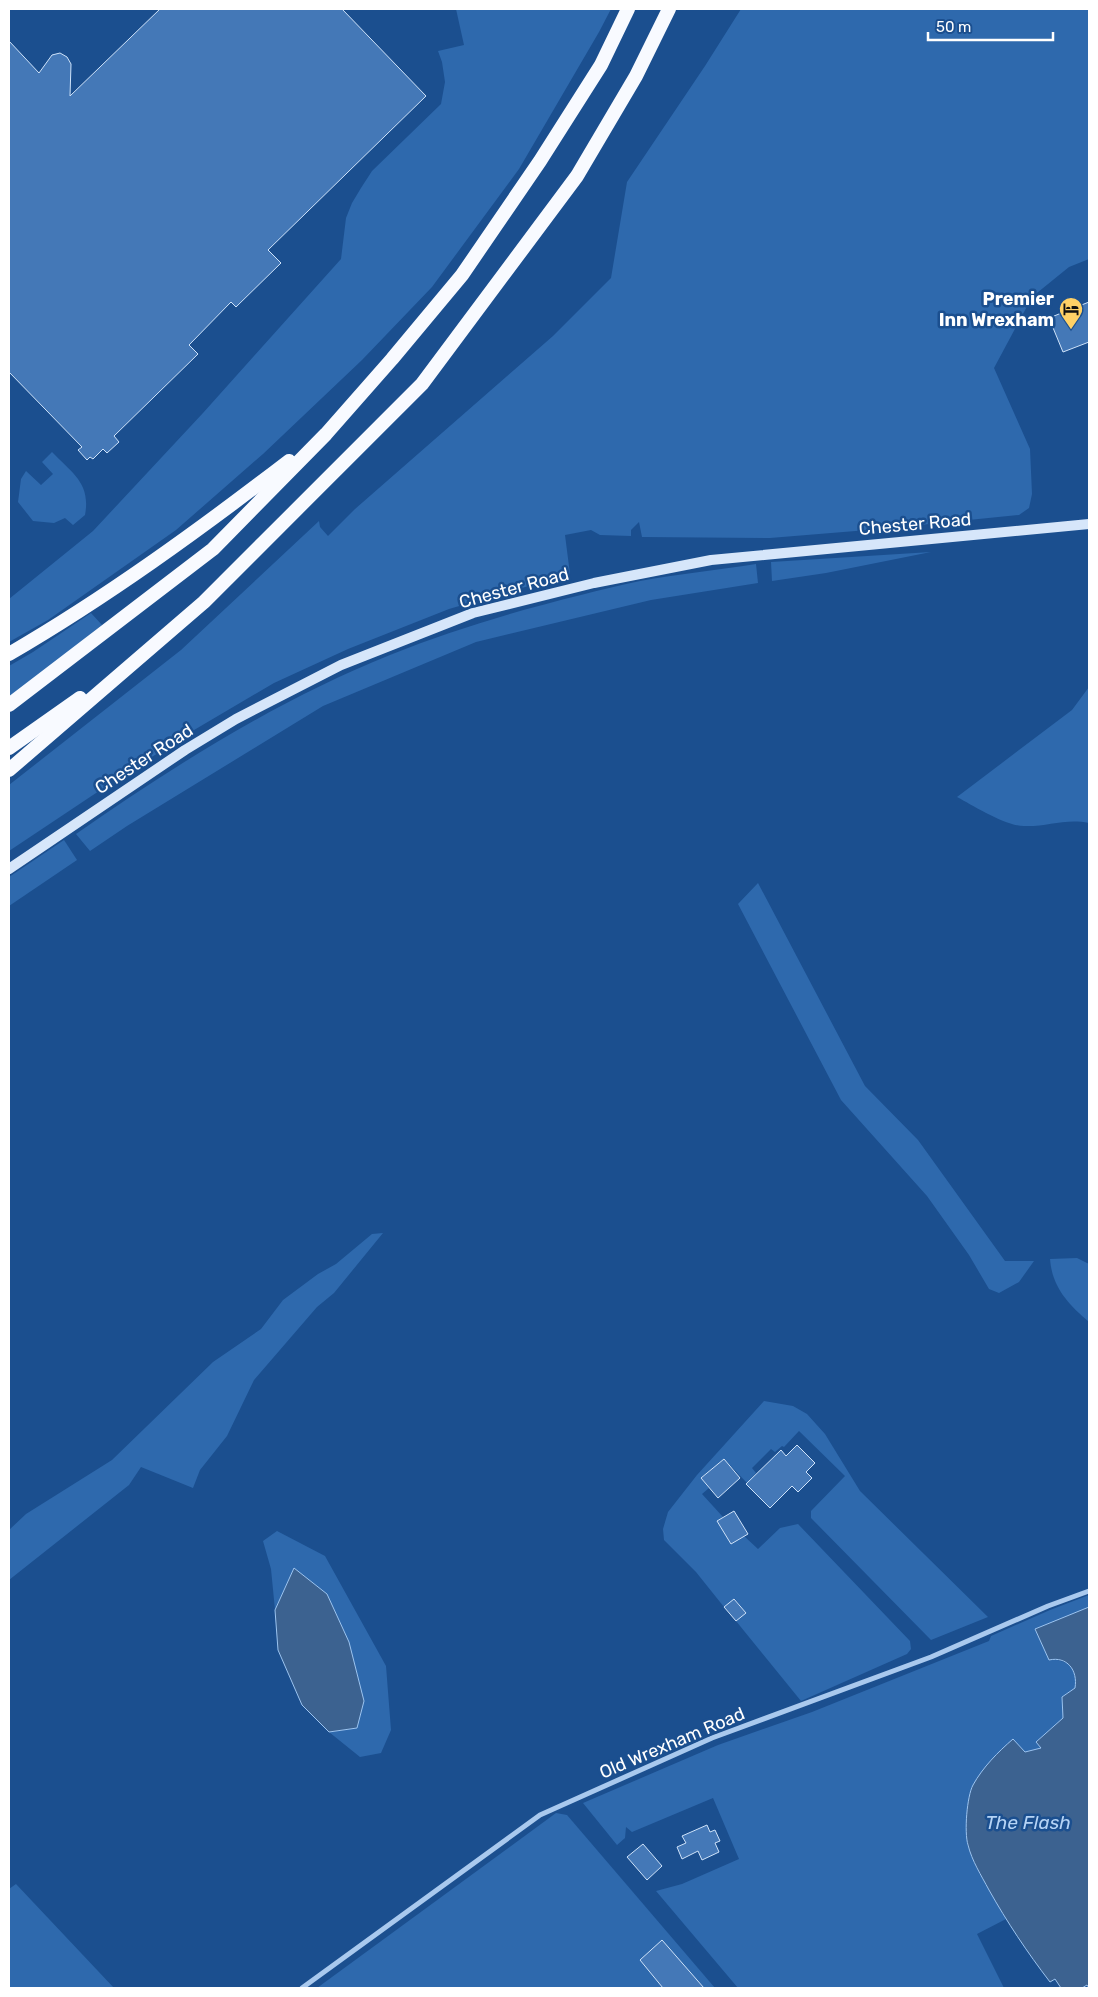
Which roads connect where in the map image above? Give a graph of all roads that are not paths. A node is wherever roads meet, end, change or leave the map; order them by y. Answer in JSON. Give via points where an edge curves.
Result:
{"nodes":[{"id":1,"x":628,"y":9,"type":"edge"},
{"id":2,"x":669,"y":9,"type":"edge"},
{"id":3,"x":326,"y":434,"type":"junction"},
{"id":4,"x":1089,"y":524,"type":"edge"},
{"id":5,"x":9,"y":654,"type":"edge"},
{"id":6,"x":142,"y":654,"type":"junction"},
{"id":7,"x":9,"y":706,"type":"edge"},
{"id":8,"x":9,"y":748,"type":"edge"},
{"id":9,"x":9,"y":770,"type":"edge"},
{"id":10,"x":9,"y":869,"type":"edge"},
{"id":11,"x":1089,"y":1591,"type":"edge"},
{"id":12,"x":302,"y":1988,"type":"edge"}],
"edges":[{"from":1,"to":3,"type":"highway","via":[[601,64],[462,275]]},
{"from":2,"to":6,"type":"highway","via":[[636,76],[577,176],[422,384],[204,602]]},
{"from":3,"to":5,"type":"highway","via":[[186,539]]},
{"from":3,"to":7,"type":"highway","via":[[213,549]]},
{"from":4,"to":10,"type":"main road","name":"Chester Road","via":[[711,560],[594,583],[473,613],[341,665],[236,719]]},
{"from":6,"to":8,"type":"highway"},
{"from":6,"to":9,"type":"highway"},
{"from":11,"to":12,"type":"street","name":"Old Wrexham Road","via":[[931,1657],[712,1738],[540,1815]]}]}
